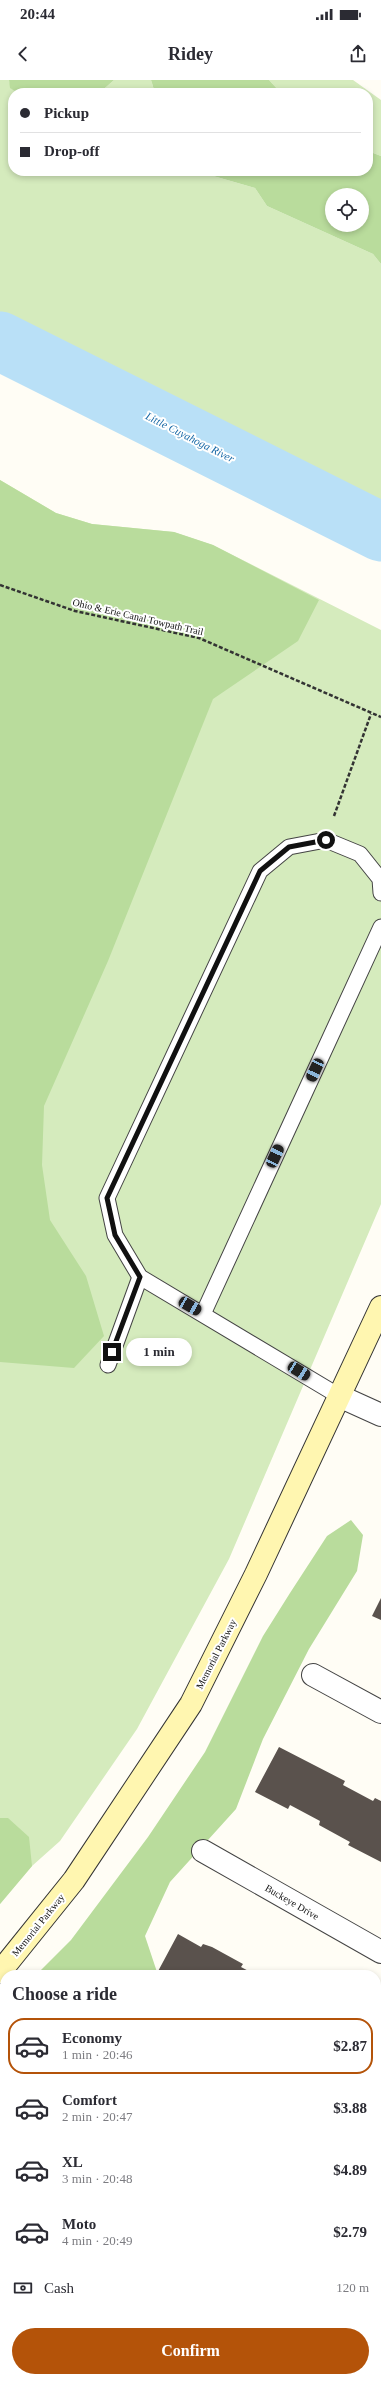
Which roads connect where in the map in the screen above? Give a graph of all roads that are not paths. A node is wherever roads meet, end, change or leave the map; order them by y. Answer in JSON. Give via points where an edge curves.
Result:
{"nodes":[{"id":1,"x":381,"y":893,"type":"edge"},
{"id":2,"x":381,"y":927,"type":"edge"},
{"id":3,"x":140,"y":1277,"type":"junction"},
{"id":4,"x":381,"y":1307,"type":"edge"},
{"id":5,"x":203,"y":1314,"type":"junction"},
{"id":6,"x":108,"y":1365,"type":"dead end"},
{"id":7,"x":339,"y":1396,"type":"junction"},
{"id":8,"x":381,"y":1415,"type":"edge"},
{"id":9,"x":313,"y":1675,"type":"dead end"},
{"id":10,"x":381,"y":1712,"type":"edge"},
{"id":11,"x":203,"y":1851,"type":"dead end"},
{"id":12,"x":381,"y":1952,"type":"edge"},
{"id":13,"x":2,"y":1970,"type":"edge"}],
"edges":[{"from":1,"to":3,"type":"lane","via":[[380,880],[360,854],[326,840],[289,847],[260,871],[107,1198],[115,1235]]},
{"from":2,"to":5,"type":"lane"},
{"from":3,"to":5,"type":"lane"},
{"from":3,"to":6,"type":"lane"},
{"from":4,"to":7,"type":"main road","name":"Memorial Parkway"},
{"from":5,"to":7,"type":"lane"},
{"from":7,"to":8,"type":"street"},
{"from":7,"to":13,"type":"main road","name":"Memorial Parkway","via":[[256,1574],[191,1704],[74,1880]]},
{"from":9,"to":10,"type":"street"},
{"from":11,"to":12,"type":"street","name":"Buckeye Drive"}]}
